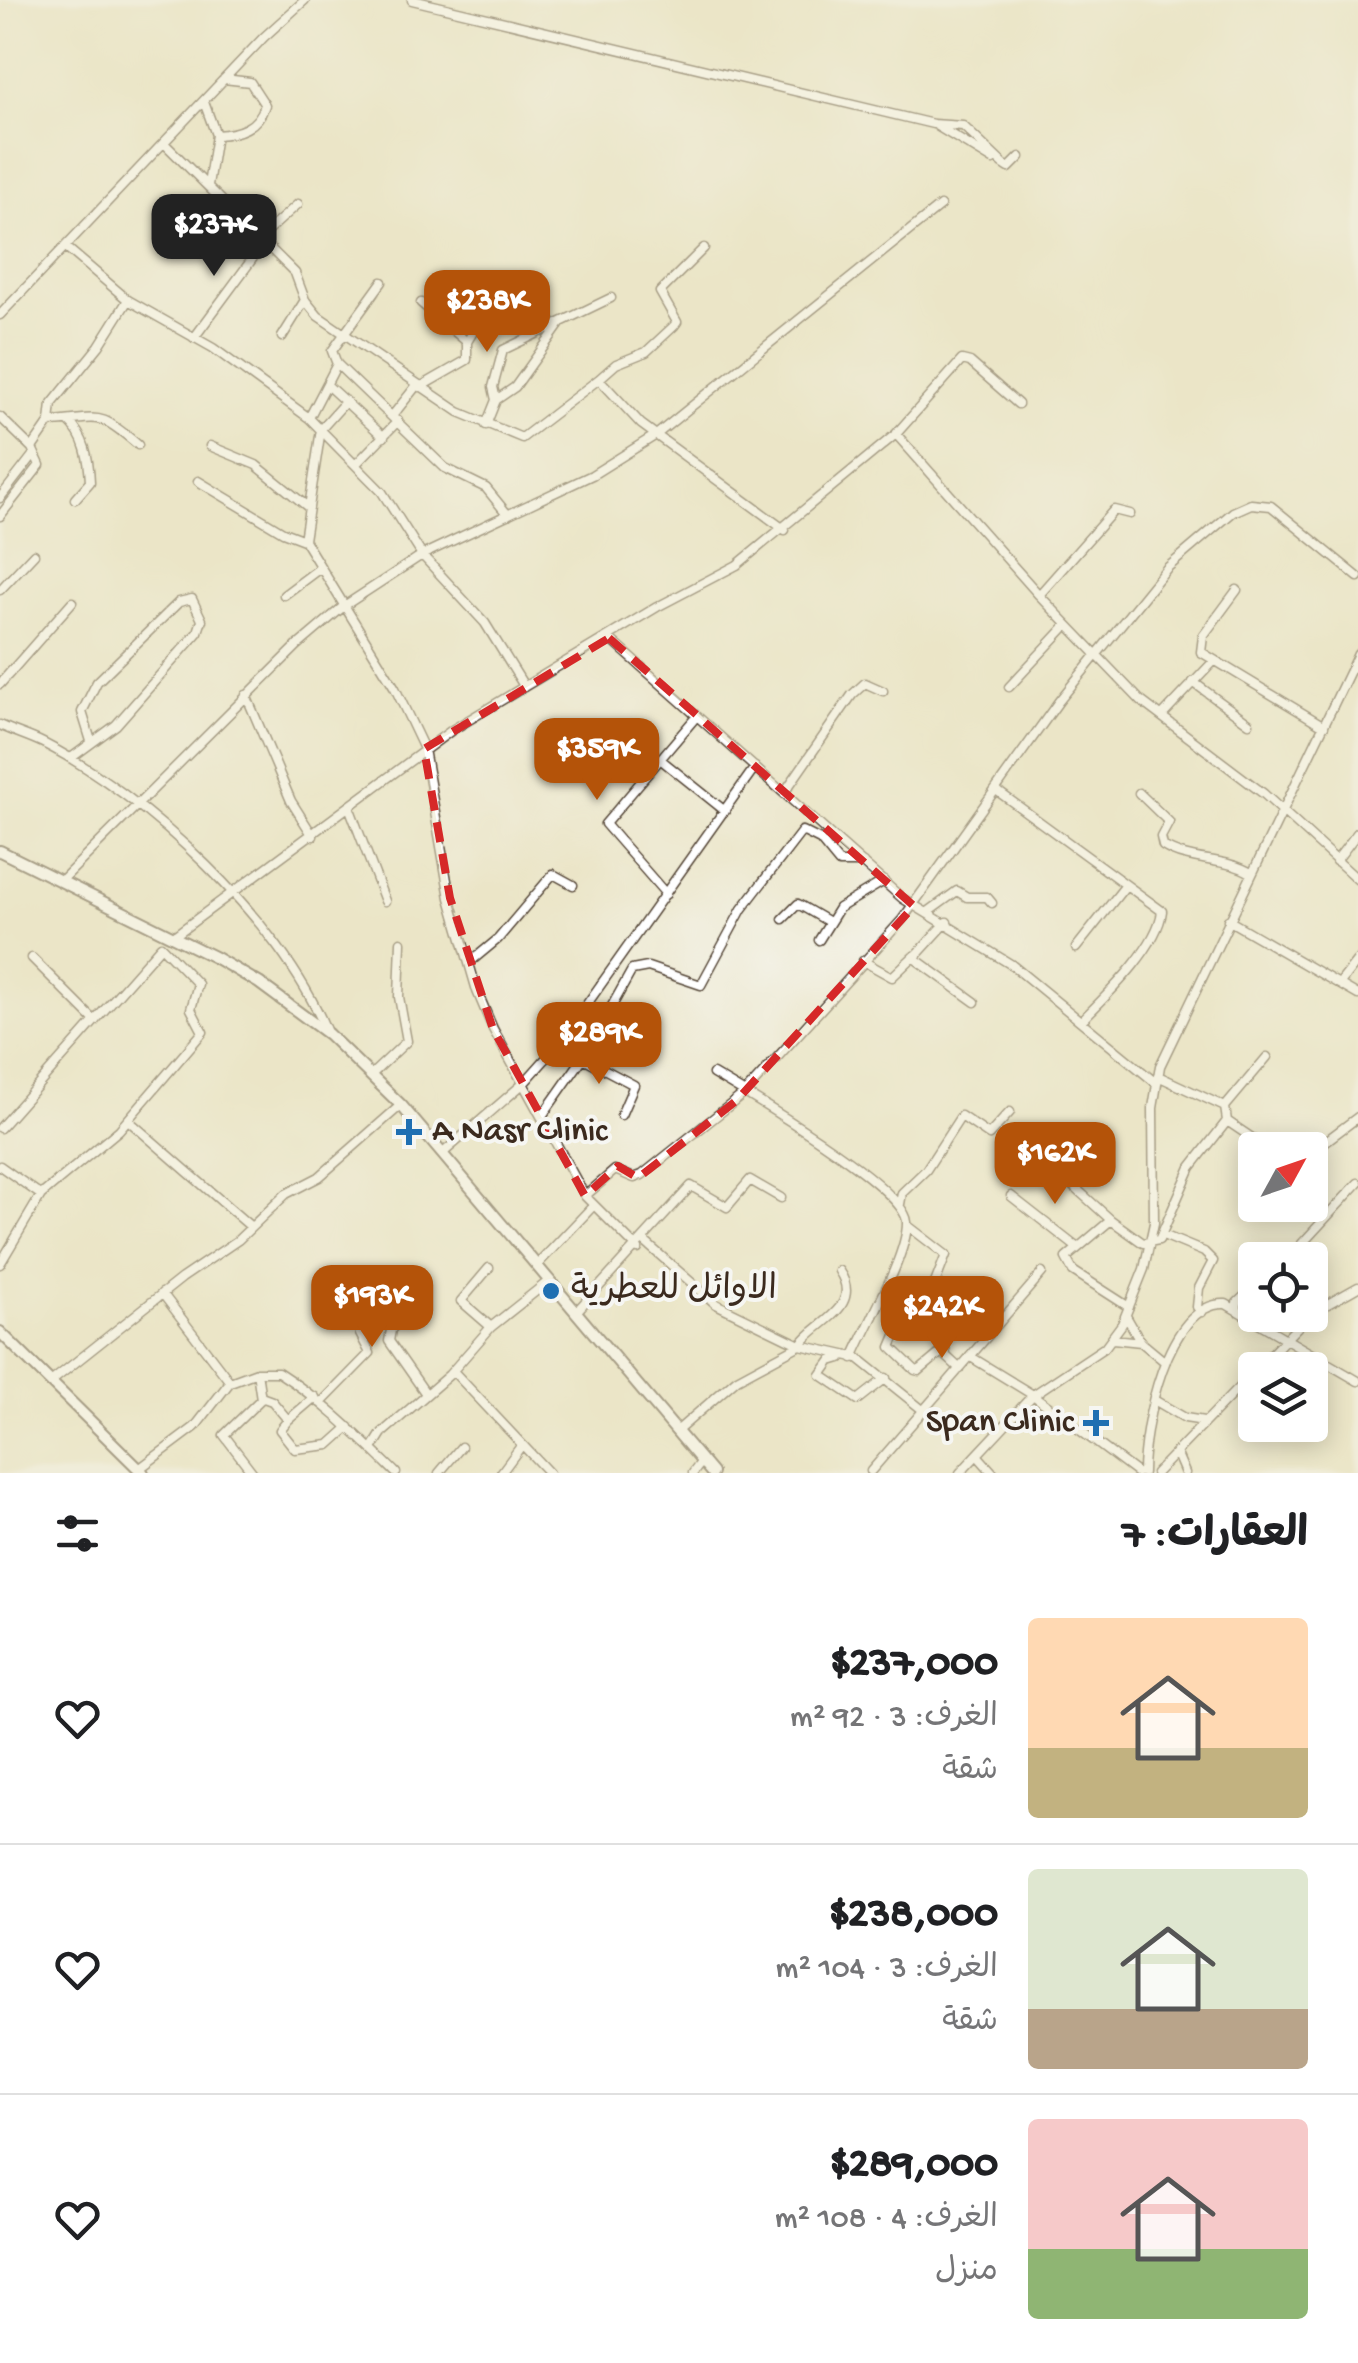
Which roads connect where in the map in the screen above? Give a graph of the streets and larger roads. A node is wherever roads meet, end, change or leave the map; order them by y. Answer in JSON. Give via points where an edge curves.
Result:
{"nodes":[{"id":1,"x":305,"y":0,"type":"edge"},
{"id":2,"x":412,"y":0,"type":"edge"},
{"id":3,"x":224,"y":79,"type":"junction"},
{"id":4,"x":204,"y":102,"type":"junction"},
{"id":5,"x":216,"y":135,"type":"junction"},
{"id":6,"x":166,"y":145,"type":"junction"},
{"id":7,"x":1020,"y":157,"type":"dead end"},
{"id":8,"x":208,"y":184,"type":"junction"},
{"id":9,"x":298,"y":204,"type":"dead end"},
{"id":10,"x":940,"y":206,"type":"dead end"},
{"id":11,"x":262,"y":240,"type":"junction"},
{"id":12,"x":67,"y":248,"type":"junction"},
{"id":13,"x":704,"y":248,"type":"dead end"},
{"id":14,"x":505,"y":278,"type":"dead end"},
{"id":15,"x":382,"y":282,"type":"dead end"},
{"id":16,"x":611,"y":298,"type":"dead end"},
{"id":17,"x":128,"y":300,"type":"junction"},
{"id":18,"x":305,"y":300,"type":"junction"},
{"id":19,"x":421,"y":303,"type":"dead end"},
{"id":20,"x":0,"y":314,"type":"edge"},
{"id":21,"x":563,"y":320,"type":"junction"},
{"id":22,"x":344,"y":334,"type":"junction"},
{"id":23,"x":282,"y":336,"type":"dead end"},
{"id":24,"x":194,"y":338,"type":"junction"},
{"id":25,"x":468,"y":342,"type":"junction"},
{"id":26,"x":337,"y":364,"type":"junction"},
{"id":27,"x":598,"y":379,"type":"junction"},
{"id":28,"x":327,"y":385,"type":"junction"},
{"id":29,"x":418,"y":386,"type":"junction"},
{"id":30,"x":346,"y":400,"type":"junction"},
{"id":31,"x":376,"y":400,"type":"junction"},
{"id":32,"x":496,"y":400,"type":"junction"},
{"id":33,"x":1018,"y":404,"type":"dead end"},
{"id":34,"x":364,"y":415,"type":"junction"},
{"id":35,"x":0,"y":417,"type":"edge"},
{"id":36,"x":309,"y":418,"type":"junction"},
{"id":37,"x":396,"y":418,"type":"junction"},
{"id":38,"x":68,"y":421,"type":"junction"},
{"id":39,"x":50,"y":422,"type":"junction"},
{"id":40,"x":486,"y":425,"type":"junction"},
{"id":41,"x":321,"y":429,"type":"junction"},
{"id":42,"x":896,"y":434,"type":"junction"},
{"id":43,"x":656,"y":436,"type":"junction"},
{"id":44,"x":384,"y":437,"type":"junction"},
{"id":45,"x":138,"y":444,"type":"dead end"},
{"id":46,"x":210,"y":446,"type":"dead end"},
{"id":47,"x":33,"y":451,"type":"junction"},
{"id":48,"x":356,"y":464,"type":"junction"},
{"id":49,"x":198,"y":480,"type":"dead end"},
{"id":50,"x":0,"y":498,"type":"edge"},
{"id":51,"x":75,"y":500,"type":"dead end"},
{"id":52,"x":308,"y":508,"type":"junction"},
{"id":53,"x":1130,"y":514,"type":"dead end"},
{"id":54,"x":508,"y":515,"type":"junction"},
{"id":55,"x":0,"y":516,"type":"edge"},
{"id":56,"x":785,"y":530,"type":"junction"},
{"id":57,"x":304,"y":540,"type":"junction"},
{"id":58,"x":34,"y":554,"type":"dead end"},
{"id":59,"x":422,"y":556,"type":"junction"},
{"id":60,"x":320,"y":568,"type":"junction"},
{"id":61,"x":1358,"y":576,"type":"edge"},
{"id":62,"x":0,"y":590,"type":"edge"},
{"id":63,"x":1237,"y":590,"type":"dead end"},
{"id":64,"x":284,"y":595,"type":"dead end"},
{"id":65,"x":1039,"y":595,"type":"junction"},
{"id":66,"x":72,"y":602,"type":"dead end"},
{"id":67,"x":344,"y":606,"type":"junction"},
{"id":68,"x":1067,"y":625,"type":"junction"},
{"id":69,"x":609,"y":638,"type":"junction"},
{"id":70,"x":1358,"y":654,"type":"edge"},
{"id":71,"x":1095,"y":656,"type":"junction"},
{"id":72,"x":1213,"y":662,"type":"junction"},
{"id":73,"x":1193,"y":682,"type":"junction"},
{"id":74,"x":0,"y":684,"type":"edge"},
{"id":75,"x":524,"y":686,"type":"junction"},
{"id":76,"x":1009,"y":687,"type":"dead end"},
{"id":77,"x":883,"y":691,"type":"dead end"},
{"id":78,"x":246,"y":695,"type":"junction"},
{"id":79,"x":1162,"y":716,"type":"junction"},
{"id":80,"x":696,"y":717,"type":"junction"},
{"id":81,"x":1249,"y":722,"type":"dead end"},
{"id":82,"x":0,"y":726,"type":"edge"},
{"id":83,"x":1324,"y":726,"type":"junction"},
{"id":84,"x":91,"y":741,"type":"junction"},
{"id":85,"x":424,"y":749,"type":"junction"},
{"id":86,"x":70,"y":758,"type":"junction"},
{"id":87,"x":660,"y":758,"type":"junction"},
{"id":88,"x":755,"y":767,"type":"junction"},
{"id":89,"x":996,"y":790,"type":"junction"},
{"id":90,"x":784,"y":793,"type":"junction"},
{"id":91,"x":1139,"y":794,"type":"dead end"},
{"id":92,"x":136,"y":804,"type":"junction"},
{"id":93,"x":350,"y":809,"type":"junction"},
{"id":94,"x":1280,"y":809,"type":"junction"},
{"id":95,"x":725,"y":811,"type":"junction"},
{"id":96,"x":1358,"y":832,"type":"edge"},
{"id":97,"x":313,"y":836,"type":"junction"},
{"id":98,"x":0,"y":850,"type":"edge"},
{"id":99,"x":1336,"y":861,"type":"junction"},
{"id":100,"x":864,"y":863,"type":"junction"},
{"id":101,"x":1251,"y":873,"type":"junction"},
{"id":102,"x":62,"y":880,"type":"junction"},
{"id":103,"x":1358,"y":880,"type":"edge"},
{"id":104,"x":884,"y":881,"type":"junction"},
{"id":105,"x":573,"y":885,"type":"dead end"},
{"id":106,"x":1126,"y":885,"type":"junction"},
{"id":107,"x":229,"y":891,"type":"junction"},
{"id":108,"x":666,"y":894,"type":"junction"},
{"id":109,"x":385,"y":901,"type":"dead end"},
{"id":110,"x":992,"y":903,"type":"dead end"},
{"id":111,"x":914,"y":906,"type":"junction"},
{"id":112,"x":928,"y":912,"type":"junction"},
{"id":113,"x":783,"y":919,"type":"dead end"},
{"id":114,"x":1228,"y":920,"type":"junction"},
{"id":115,"x":829,"y":922,"type":"junction"},
{"id":116,"x":947,"y":922,"type":"junction"},
{"id":117,"x":172,"y":935,"type":"junction"},
{"id":118,"x":819,"y":940,"type":"dead end"},
{"id":119,"x":401,"y":942,"type":"dead end"},
{"id":120,"x":161,"y":946,"type":"junction"},
{"id":121,"x":1076,"y":948,"type":"dead end"},
{"id":122,"x":914,"y":956,"type":"junction"},
{"id":123,"x":32,"y":958,"type":"dead end"},
{"id":124,"x":1358,"y":960,"type":"edge"},
{"id":125,"x":863,"y":961,"type":"junction"},
{"id":126,"x":469,"y":962,"type":"junction"},
{"id":127,"x":1340,"y":983,"type":"junction"},
{"id":128,"x":1358,"y":996,"type":"edge"},
{"id":129,"x":975,"y":1002,"type":"dead end"},
{"id":130,"x":95,"y":1021,"type":"junction"},
{"id":131,"x":1081,"y":1022,"type":"junction"},
{"id":132,"x":328,"y":1034,"type":"junction"},
{"id":133,"x":583,"y":1058,"type":"junction"},
{"id":134,"x":1267,"y":1058,"type":"dead end"},
{"id":135,"x":713,"y":1074,"type":"dead end"},
{"id":136,"x":371,"y":1075,"type":"junction"},
{"id":137,"x":1157,"y":1080,"type":"junction"},
{"id":138,"x":524,"y":1083,"type":"junction"},
{"id":139,"x":745,"y":1093,"type":"junction"},
{"id":140,"x":401,"y":1105,"type":"junction"},
{"id":141,"x":1225,"y":1106,"type":"junction"},
{"id":142,"x":1010,"y":1112,"type":"dead end"},
{"id":143,"x":621,"y":1114,"type":"dead end"},
{"id":144,"x":542,"y":1116,"type":"junction"},
{"id":145,"x":1358,"y":1117,"type":"edge"},
{"id":146,"x":128,"y":1120,"type":"junction"},
{"id":147,"x":1227,"y":1121,"type":"junction"},
{"id":148,"x":0,"y":1128,"type":"edge"},
{"id":149,"x":1243,"y":1132,"type":"edge"},
{"id":150,"x":1328,"y":1140,"type":"edge"},
{"id":151,"x":442,"y":1154,"type":"junction"},
{"id":152,"x":1049,"y":1164,"type":"dead end"},
{"id":153,"x":0,"y":1166,"type":"edge"},
{"id":154,"x":1358,"y":1183,"type":"edge"},
{"id":155,"x":41,"y":1195,"type":"junction"},
{"id":156,"x":585,"y":1196,"type":"junction"},
{"id":157,"x":1011,"y":1196,"type":"dead end"},
{"id":158,"x":781,"y":1198,"type":"dead end"},
{"id":159,"x":900,"y":1204,"type":"junction"},
{"id":160,"x":592,"y":1206,"type":"junction"},
{"id":161,"x":1110,"y":1220,"type":"junction"},
{"id":162,"x":907,"y":1225,"type":"junction"},
{"id":163,"x":251,"y":1227,"type":"junction"},
{"id":164,"x":1164,"y":1235,"type":"junction"},
{"id":165,"x":1304,"y":1242,"type":"edge"},
{"id":166,"x":1151,"y":1244,"type":"junction"},
{"id":167,"x":641,"y":1245,"type":"junction"},
{"id":168,"x":1075,"y":1246,"type":"junction"},
{"id":169,"x":0,"y":1264,"type":"edge"},
{"id":170,"x":537,"y":1265,"type":"junction"},
{"id":171,"x":489,"y":1268,"type":"dead end"},
{"id":172,"x":840,"y":1271,"type":"dead end"},
{"id":173,"x":1042,"y":1273,"type":"dead end"},
{"id":174,"x":550,"y":1280,"type":"junction"},
{"id":175,"x":1358,"y":1287,"type":"edge"},
{"id":176,"x":162,"y":1293,"type":"junction"},
{"id":177,"x":1328,"y":1304,"type":"edge"},
{"id":178,"x":412,"y":1306,"type":"dead end"},
{"id":179,"x":1237,"y":1310,"type":"joint"},
{"id":180,"x":1127,"y":1311,"type":"junction"},
{"id":181,"x":576,"y":1312,"type":"junction"},
{"id":182,"x":1202,"y":1312,"type":"junction"},
{"id":183,"x":900,"y":1326,"type":"dead end"},
{"id":184,"x":491,"y":1327,"type":"junction"},
{"id":185,"x":0,"y":1332,"type":"edge"},
{"id":186,"x":1291,"y":1332,"type":"edge"},
{"id":187,"x":360,"y":1334,"type":"dead end"},
{"id":188,"x":1284,"y":1338,"type":"junction"},
{"id":189,"x":1113,"y":1339,"type":"junction"},
{"id":190,"x":1141,"y":1342,"type":"junction"},
{"id":191,"x":800,"y":1345,"type":"junction"},
{"id":192,"x":944,"y":1350,"type":"junction"},
{"id":193,"x":971,"y":1357,"type":"junction"},
{"id":194,"x":840,"y":1358,"type":"junction"},
{"id":195,"x":853,"y":1358,"type":"junction"},
{"id":196,"x":1164,"y":1361,"type":"junction"},
{"id":197,"x":960,"y":1369,"type":"junction"},
{"id":198,"x":453,"y":1370,"type":"junction"},
{"id":199,"x":257,"y":1372,"type":"junction"},
{"id":200,"x":886,"y":1378,"type":"junction"},
{"id":201,"x":1358,"y":1380,"type":"edge"},
{"id":202,"x":52,"y":1381,"type":"junction"},
{"id":203,"x":230,"y":1382,"type":"junction"},
{"id":204,"x":426,"y":1394,"type":"junction"},
{"id":205,"x":1033,"y":1395,"type":"junction"},
{"id":206,"x":262,"y":1397,"type":"junction"},
{"id":207,"x":319,"y":1399,"type":"junction"},
{"id":208,"x":1154,"y":1400,"type":"junction"},
{"id":209,"x":924,"y":1411,"type":"junction"},
{"id":210,"x":288,"y":1420,"type":"junction"},
{"id":211,"x":1205,"y":1421,"type":"junction"},
{"id":212,"x":349,"y":1427,"type":"junction"},
{"id":213,"x":677,"y":1431,"type":"junction"},
{"id":214,"x":521,"y":1446,"type":"junction"},
{"id":215,"x":461,"y":1447,"type":"dead end"},
{"id":216,"x":372,"y":1449,"type":"junction"},
{"id":217,"x":1176,"y":1452,"type":"junction"},
{"id":218,"x":976,"y":1455,"type":"junction"},
{"id":219,"x":702,"y":1461,"type":"junction"},
{"id":220,"x":141,"y":1471,"type":"edge"},
{"id":221,"x":871,"y":1471,"type":"edge"},
{"id":222,"x":253,"y":1473,"type":"edge"},
{"id":223,"x":396,"y":1473,"type":"edge"},
{"id":224,"x":439,"y":1473,"type":"edge"},
{"id":225,"x":500,"y":1473,"type":"edge"},
{"id":226,"x":549,"y":1473,"type":"edge"},
{"id":227,"x":693,"y":1473,"type":"edge"},
{"id":228,"x":712,"y":1473,"type":"edge"},
{"id":229,"x":960,"y":1473,"type":"edge"},
{"id":230,"x":994,"y":1473,"type":"edge"},
{"id":231,"x":1140,"y":1473,"type":"edge"},
{"id":232,"x":1156,"y":1473,"type":"edge"},
{"id":233,"x":1185,"y":1473,"type":"edge"}],
"edges":[{"from":1,"to":3,"type":"street"},
{"from":2,"to":7,"type":"street","via":[[963,126],[1002,164],[1010,168]]},
{"from":3,"to":4,"type":"street"},
{"from":3,"to":5,"type":"street","via":[[250,82],[265,105],[262,116],[240,133]]},
{"from":4,"to":5,"type":"street"},
{"from":4,"to":6,"type":"street"},
{"from":5,"to":8,"type":"street"},
{"from":6,"to":8,"type":"street"},
{"from":6,"to":12,"type":"street"},
{"from":8,"to":11,"type":"street"},
{"from":9,"to":11,"type":"street"},
{"from":10,"to":43,"type":"street"},
{"from":11,"to":18,"type":"street","via":[[295,273]]},
{"from":11,"to":24,"type":"street"},
{"from":12,"to":17,"type":"street"},
{"from":12,"to":20,"type":"street"},
{"from":13,"to":27,"type":"street","via":[[660,292],[674,326],[646,352]]},
{"from":14,"to":25,"type":"street"},
{"from":15,"to":22,"type":"street"},
{"from":16,"to":21,"type":"street"},
{"from":17,"to":24,"type":"street"},
{"from":17,"to":39,"type":"street","via":[[52,404]]},
{"from":18,"to":22,"type":"street"},
{"from":18,"to":23,"type":"street"},
{"from":19,"to":25,"type":"street"},
{"from":21,"to":32,"type":"street","via":[[515,387]]},
{"from":21,"to":32,"type":"street","via":[[503,350]]},
{"from":22,"to":26,"type":"street","via":[[332,354]]},
{"from":22,"to":29,"type":"street"},
{"from":24,"to":36,"type":"street"},
{"from":25,"to":29,"type":"street","via":[[467,360]]},
{"from":26,"to":28,"type":"street"},
{"from":26,"to":31,"type":"street"},
{"from":27,"to":40,"type":"street","via":[[525,437]]},
{"from":27,"to":43,"type":"street"},
{"from":28,"to":30,"type":"street"},
{"from":28,"to":36,"type":"street"},
{"from":29,"to":37,"type":"street"},
{"from":29,"to":40,"type":"street"},
{"from":30,"to":34,"type":"street"},
{"from":30,"to":41,"type":"street"},
{"from":31,"to":34,"type":"street"},
{"from":31,"to":37,"type":"street"},
{"from":32,"to":40,"type":"street"},
{"from":33,"to":42,"type":"street","via":[[962,360]]},
{"from":34,"to":44,"type":"street"},
{"from":35,"to":47,"type":"street"},
{"from":36,"to":41,"type":"street"},
{"from":37,"to":44,"type":"street"},
{"from":37,"to":54,"type":"street","via":[[444,468],[486,488]]},
{"from":38,"to":39,"type":"street"},
{"from":38,"to":45,"type":"street","via":[[95,415]]},
{"from":38,"to":51,"type":"street","via":[[84,439],[90,474]]},
{"from":39,"to":47,"type":"street"},
{"from":41,"to":48,"type":"street"},
{"from":41,"to":52,"type":"street"},
{"from":42,"to":56,"type":"street"},
{"from":42,"to":65,"type":"street"},
{"from":43,"to":54,"type":"street"},
{"from":43,"to":56,"type":"street"},
{"from":44,"to":48,"type":"street"},
{"from":46,"to":52,"type":"street","via":[[256,465]]},
{"from":47,"to":50,"type":"street"},
{"from":47,"to":55,"type":"street","via":[[39,470]]},
{"from":48,"to":59,"type":"street"},
{"from":49,"to":57,"type":"street"},
{"from":52,"to":57,"type":"street"},
{"from":53,"to":65,"type":"street","via":[[1114,510]]},
{"from":54,"to":59,"type":"street"},
{"from":56,"to":69,"type":"street"},
{"from":57,"to":60,"type":"street"},
{"from":58,"to":62,"type":"street"},
{"from":59,"to":67,"type":"street"},
{"from":59,"to":75,"type":"street","via":[[485,623]]},
{"from":60,"to":64,"type":"street"},
{"from":60,"to":67,"type":"street"},
{"from":61,"to":71,"type":"street","via":[[1281,511],[1262,504],[1242,507],[1167,568]]},
{"from":63,"to":72,"type":"street","via":[[1199,644]]},
{"from":65,"to":68,"type":"street"},
{"from":66,"to":74,"type":"street"},
{"from":67,"to":78,"type":"street"},
{"from":67,"to":85,"type":"street"},
{"from":68,"to":71,"type":"street"},
{"from":68,"to":76,"type":"street"},
{"from":69,"to":75,"type":"street"},
{"from":69,"to":80,"type":"street"},
{"from":70,"to":83,"type":"street"},
{"from":71,"to":79,"type":"street"},
{"from":71,"to":89,"type":"street"},
{"from":72,"to":73,"type":"street"},
{"from":72,"to":83,"type":"street","via":[[1246,675]]},
{"from":73,"to":79,"type":"street"},
{"from":73,"to":81,"type":"street"},
{"from":75,"to":85,"type":"street"},
{"from":77,"to":90,"type":"street","via":[[865,683],[852,695]]},
{"from":78,"to":92,"type":"street"},
{"from":78,"to":97,"type":"street"},
{"from":79,"to":94,"type":"street"},
{"from":80,"to":87,"type":"street"},
{"from":80,"to":88,"type":"street"},
{"from":82,"to":86,"type":"street"},
{"from":83,"to":94,"type":"street"},
{"from":84,"to":84,"type":"street","via":[[116,725],[198,632],[202,620],[192,598],[179,602],[97,682],[82,712]]},
{"from":84,"to":86,"type":"street"},
{"from":85,"to":93,"type":"street"},
{"from":85,"to":126,"type":"street","via":[[450,898]]},
{"from":86,"to":92,"type":"street"},
{"from":87,"to":95,"type":"street"},
{"from":87,"to":108,"type":"street","via":[[605,824]]},
{"from":88,"to":90,"type":"street"},
{"from":88,"to":95,"type":"street"},
{"from":89,"to":106,"type":"street"},
{"from":89,"to":111,"type":"street"},
{"from":90,"to":100,"type":"street"},
{"from":91,"to":101,"type":"street","via":[[1169,822],[1160,842],[1169,850]]},
{"from":92,"to":102,"type":"street"},
{"from":92,"to":107,"type":"street"},
{"from":93,"to":97,"type":"street"},
{"from":93,"to":109,"type":"street"},
{"from":94,"to":99,"type":"street"},
{"from":94,"to":101,"type":"street"},
{"from":95,"to":108,"type":"street"},
{"from":96,"to":99,"type":"street"},
{"from":97,"to":107,"type":"street"},
{"from":98,"to":102,"type":"street"},
{"from":99,"to":103,"type":"street"},
{"from":100,"to":104,"type":"street"},
{"from":100,"to":133,"type":"street","via":[[839,863],[802,830],[742,908],[702,985],[634,968]]},
{"from":101,"to":114,"type":"street"},
{"from":102,"to":117,"type":"street"},
{"from":104,"to":111,"type":"street"},
{"from":104,"to":115,"type":"street","via":[[839,908]]},
{"from":105,"to":126,"type":"street","via":[[553,874],[498,939]]},
{"from":106,"to":121,"type":"street"},
{"from":106,"to":131,"type":"street","via":[[1162,917],[1128,971]]},
{"from":107,"to":117,"type":"street"},
{"from":107,"to":132,"type":"street","via":[[309,992]]},
{"from":108,"to":138,"type":"street"},
{"from":110,"to":112,"type":"street","via":[[957,891]]},
{"from":111,"to":112,"type":"street"},
{"from":111,"to":125,"type":"street"},
{"from":112,"to":116,"type":"street"},
{"from":113,"to":115,"type":"street","via":[[798,904]]},
{"from":114,"to":127,"type":"street"},
{"from":114,"to":137,"type":"street"},
{"from":115,"to":118,"type":"street"},
{"from":116,"to":122,"type":"street"},
{"from":116,"to":131,"type":"street"},
{"from":117,"to":120,"type":"street"},
{"from":117,"to":132,"type":"street","via":[[260,984]]},
{"from":119,"to":136,"type":"street","via":[[407,1041]]},
{"from":120,"to":130,"type":"street"},
{"from":120,"to":146,"type":"street","via":[[198,984],[191,1009],[202,1032]]},
{"from":122,"to":125,"type":"street","via":[[892,977]]},
{"from":122,"to":129,"type":"street"},
{"from":123,"to":130,"type":"street"},
{"from":124,"to":127,"type":"street"},
{"from":125,"to":139,"type":"street"},
{"from":126,"to":138,"type":"street","via":[[493,1029]]},
{"from":127,"to":128,"type":"street"},
{"from":130,"to":148,"type":"street"},
{"from":131,"to":137,"type":"street"},
{"from":132,"to":136,"type":"street"},
{"from":133,"to":143,"type":"street","via":[[634,1085]]},
{"from":133,"to":144,"type":"street"},
{"from":134,"to":141,"type":"street"},
{"from":135,"to":139,"type":"street"},
{"from":136,"to":140,"type":"street"},
{"from":137,"to":141,"type":"street"},
{"from":137,"to":166,"type":"street"},
{"from":138,"to":144,"type":"street"},
{"from":138,"to":151,"type":"street"},
{"from":139,"to":156,"type":"street","via":[[642,1175],[615,1170]]},
{"from":139,"to":159,"type":"street"},
{"from":140,"to":151,"type":"street"},
{"from":140,"to":163,"type":"street"},
{"from":141,"to":147,"type":"street"},
{"from":142,"to":159,"type":"street","via":[[988,1136],[962,1115]]},
{"from":144,"to":156,"type":"street"},
{"from":145,"to":150,"type":"street"},
{"from":146,"to":155,"type":"street"},
{"from":146,"to":163,"type":"street"},
{"from":147,"to":149,"type":"street"},
{"from":147,"to":164,"type":"street","via":[[1191,1168]]},
{"from":151,"to":170,"type":"street"},
{"from":152,"to":161,"type":"street"},
{"from":153,"to":155,"type":"street"},
{"from":154,"to":165,"type":"street"},
{"from":155,"to":169,"type":"street"},
{"from":156,"to":160,"type":"street"},
{"from":157,"to":168,"type":"street"},
{"from":158,"to":167,"type":"street","via":[[750,1180],[728,1206],[691,1186]]},
{"from":159,"to":162,"type":"street"},
{"from":160,"to":167,"type":"street"},
{"from":160,"to":170,"type":"street"},
{"from":161,"to":166,"type":"street"},
{"from":161,"to":168,"type":"street"},
{"from":162,"to":192,"type":"street","via":[[946,1255],[930,1292],[943,1323]]},
{"from":162,"to":195,"type":"street","via":[[895,1271]]},
{"from":163,"to":176,"type":"street"},
{"from":164,"to":166,"type":"street"},
{"from":164,"to":182,"type":"street","via":[[1213,1262],[1200,1288]]},
{"from":166,"to":180,"type":"street"},
{"from":167,"to":181,"type":"street"},
{"from":167,"to":191,"type":"street","via":[[716,1304]]},
{"from":168,"to":180,"type":"street","via":[[1067,1266]]},
{"from":170,"to":174,"type":"street"},
{"from":171,"to":184,"type":"street","via":[[461,1301]]},
{"from":172,"to":191,"type":"street","via":[[846,1286],[838,1314]]},
{"from":173,"to":193,"type":"street"},
{"from":174,"to":181,"type":"street"},
{"from":174,"to":184,"type":"street"},
{"from":175,"to":177,"type":"street"},
{"from":176,"to":202,"type":"street"},
{"from":176,"to":203,"type":"street"},
{"from":178,"to":204,"type":"street","via":[[388,1336]]},
{"from":179,"to":182,"type":"street","via":[[1221,1303]]},
{"from":179,"to":188,"type":"street"},
{"from":180,"to":189,"type":"street"},
{"from":180,"to":190,"type":"street"},
{"from":181,"to":213,"type":"street"},
{"from":182,"to":196,"type":"street"},
{"from":183,"to":192,"type":"street","via":[[891,1347],[915,1370]]},
{"from":184,"to":198,"type":"street"},
{"from":185,"to":202,"type":"street"},
{"from":186,"to":188,"type":"street"},
{"from":187,"to":207,"type":"street","via":[[370,1353]]},
{"from":188,"to":201,"type":"street"},
{"from":188,"to":211,"type":"street"},
{"from":189,"to":190,"type":"street"},
{"from":189,"to":205,"type":"street"},
{"from":190,"to":196,"type":"street"},
{"from":191,"to":194,"type":"street"},
{"from":191,"to":213,"type":"street","via":[[737,1378]]},
{"from":192,"to":197,"type":"street"},
{"from":193,"to":197,"type":"street"},
{"from":193,"to":205,"type":"street"},
{"from":194,"to":195,"type":"street"},
{"from":194,"to":200,"type":"street","via":[[821,1375],[858,1400]]},
{"from":195,"to":200,"type":"street"},
{"from":196,"to":208,"type":"street"},
{"from":197,"to":209,"type":"street"},
{"from":198,"to":204,"type":"street"},
{"from":198,"to":214,"type":"street"},
{"from":199,"to":203,"type":"street"},
{"from":199,"to":206,"type":"street"},
{"from":199,"to":207,"type":"street","via":[[278,1372]]},
{"from":200,"to":209,"type":"street"},
{"from":202,"to":220,"type":"street"},
{"from":203,"to":220,"type":"street","via":[[195,1427]]},
{"from":204,"to":216,"type":"street"},
{"from":205,"to":218,"type":"street"},
{"from":205,"to":231,"type":"street"},
{"from":206,"to":210,"type":"street"},
{"from":206,"to":222,"type":"street","via":[[224,1435]]},
{"from":207,"to":210,"type":"street"},
{"from":207,"to":212,"type":"street"},
{"from":208,"to":211,"type":"street","via":[[1184,1418]]},
{"from":208,"to":231,"type":"street"},
{"from":209,"to":221,"type":"street"},
{"from":210,"to":212,"type":"street","via":[[280,1430],[295,1449],[326,1446]]},
{"from":211,"to":217,"type":"street"},
{"from":212,"to":216,"type":"street"},
{"from":213,"to":219,"type":"street"},
{"from":214,"to":225,"type":"street"},
{"from":214,"to":226,"type":"street"},
{"from":215,"to":224,"type":"street"},
{"from":216,"to":223,"type":"street"},
{"from":217,"to":232,"type":"street"},
{"from":217,"to":233,"type":"street"},
{"from":218,"to":229,"type":"street"},
{"from":218,"to":230,"type":"street"},
{"from":219,"to":227,"type":"street"},
{"from":219,"to":228,"type":"street"}]}
